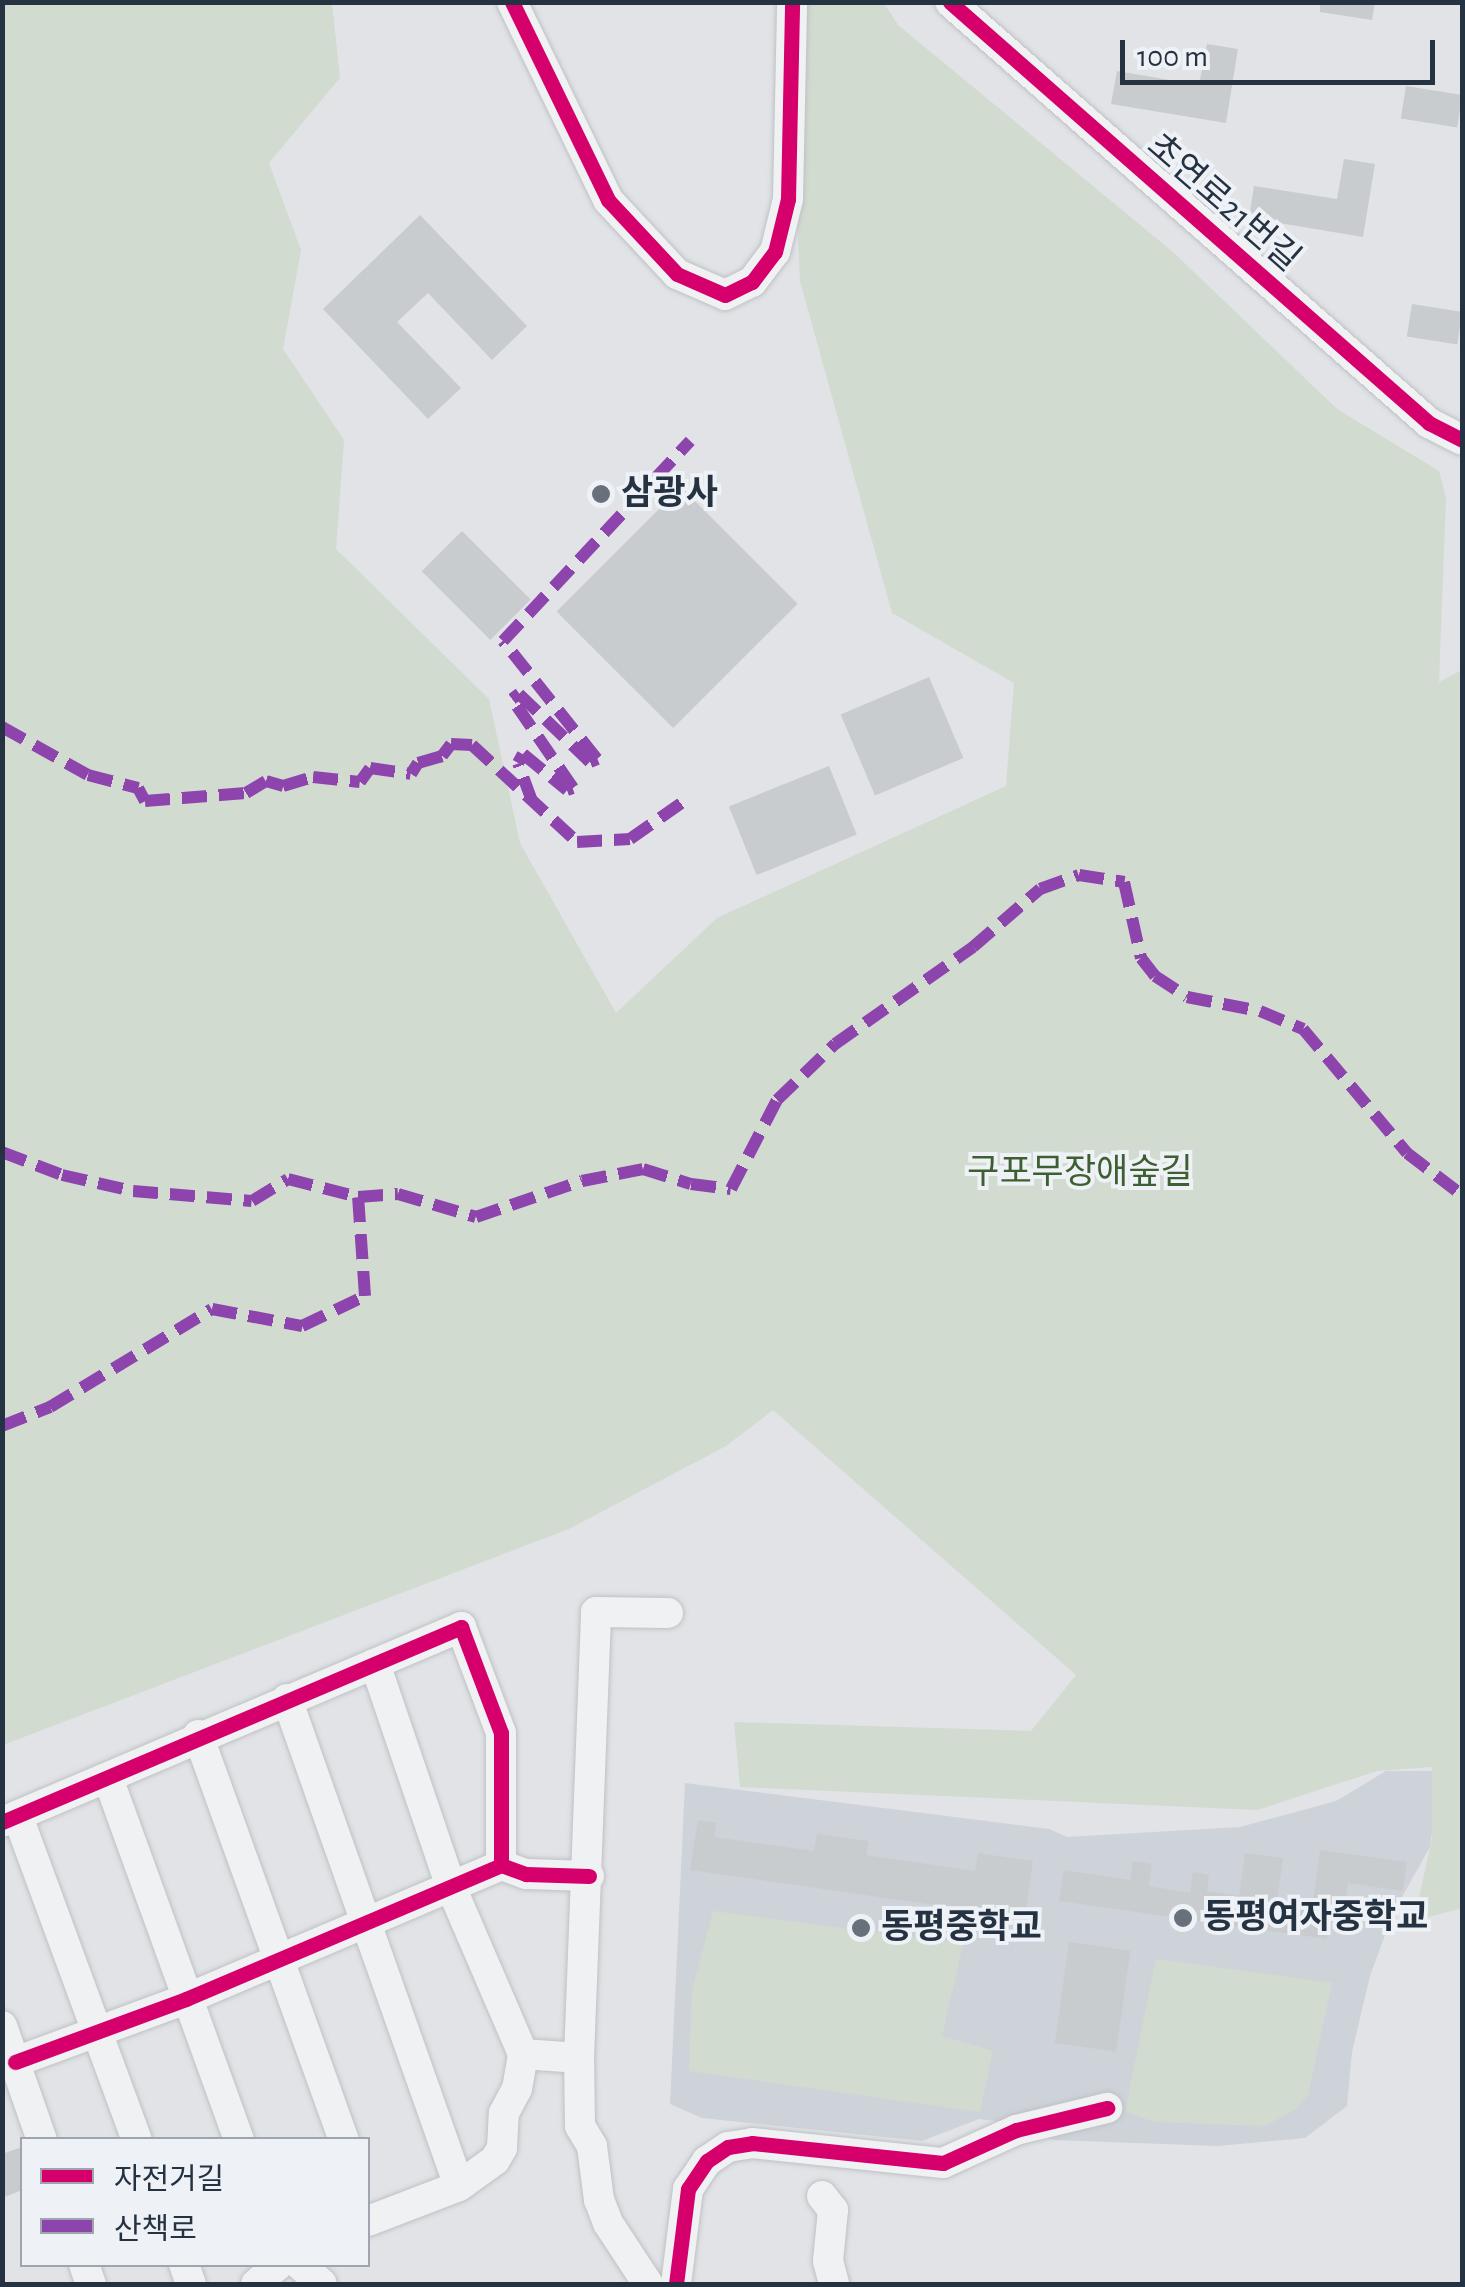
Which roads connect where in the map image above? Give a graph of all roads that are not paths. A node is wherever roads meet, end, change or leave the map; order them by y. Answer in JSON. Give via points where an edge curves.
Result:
{"nodes":[{"id":1,"x":512,"y":2,"type":"edge"},
{"id":2,"x":792,"y":2,"type":"edge"},
{"id":3,"x":950,"y":2,"type":"edge"},
{"id":4,"x":1462,"y":440,"type":"edge"},
{"id":5,"x":668,"y":1613,"type":"dead end"},
{"id":6,"x":375,"y":1664,"type":"junction"},
{"id":7,"x":287,"y":1699,"type":"junction"},
{"id":8,"x":198,"y":1735,"type":"junction"},
{"id":9,"x":108,"y":1778,"type":"junction"},
{"id":10,"x":10,"y":1820,"type":"edge"},
{"id":11,"x":501,"y":1865,"type":"junction"},
{"id":12,"x":588,"y":1876,"type":"junction"},
{"id":13,"x":451,"y":1887,"type":"junction"},
{"id":14,"x":365,"y":1922,"type":"junction"},
{"id":15,"x":279,"y":1957,"type":"junction"},
{"id":16,"x":186,"y":1999,"type":"junction"},
{"id":17,"x":2,"y":2026,"type":"edge"},
{"id":18,"x":98,"y":2033,"type":"junction"},
{"id":19,"x":523,"y":2054,"type":"junction"},
{"id":20,"x":579,"y":2058,"type":"junction"},
{"id":21,"x":15,"y":2062,"type":"junction"},
{"id":22,"x":1108,"y":2108,"type":"dead end"},
{"id":23,"x":41,"y":2137,"type":"edge"},
{"id":24,"x":136,"y":2137,"type":"edge"},
{"id":25,"x":238,"y":2137,"type":"edge"},
{"id":26,"x":343,"y":2137,"type":"edge"},
{"id":27,"x":458,"y":2186,"type":"junction"},
{"id":28,"x":822,"y":2196,"type":"dead end"},
{"id":29,"x":370,"y":2215,"type":"edge"},
{"id":30,"x":276,"y":2267,"type":"edge"},
{"id":31,"x":256,"y":2284,"type":"edge"},
{"id":32,"x":648,"y":2284,"type":"edge"},
{"id":33,"x":676,"y":2284,"type":"edge"},
{"id":34,"x":834,"y":2284,"type":"edge"}],
"edges":[{"from":1,"to":2,"type":"street","via":[[608,200],[677,274],[725,295],[752,282],[775,252],[788,199]]},
{"from":3,"to":4,"type":"street","name":"초연로21번길","via":[[1429,423]]},
{"from":5,"to":12,"type":"street","via":[[596,1612]]},
{"from":6,"to":7,"type":"street"},
{"from":6,"to":11,"type":"street","via":[[461,1626],[501,1733]]},
{"from":6,"to":13,"type":"street"},
{"from":7,"to":8,"type":"street"},
{"from":7,"to":14,"type":"street"},
{"from":8,"to":9,"type":"street"},
{"from":8,"to":15,"type":"street"},
{"from":9,"to":10,"type":"street"},
{"from":9,"to":16,"type":"street"},
{"from":10,"to":18,"type":"street"},
{"from":11,"to":12,"type":"street","via":[[526,1874]]},
{"from":11,"to":13,"type":"street"},
{"from":12,"to":20,"type":"street"},
{"from":13,"to":14,"type":"street"},
{"from":13,"to":19,"type":"street"},
{"from":14,"to":15,"type":"street"},
{"from":14,"to":27,"type":"street"},
{"from":15,"to":16,"type":"street"},
{"from":15,"to":26,"type":"street"},
{"from":16,"to":18,"type":"street"},
{"from":16,"to":25,"type":"street"},
{"from":17,"to":21,"type":"street"},
{"from":18,"to":21,"type":"street"},
{"from":18,"to":24,"type":"street"},
{"from":19,"to":20,"type":"street"},
{"from":19,"to":27,"type":"street","via":[[517,2089],[504,2113],[502,2148]]},
{"from":20,"to":32,"type":"street","via":[[580,2126],[592,2146],[600,2200]]},
{"from":21,"to":23,"type":"street"},
{"from":22,"to":33,"type":"street","via":[[1016,2130],[943,2163],[752,2143],[728,2147],[707,2161],[688,2188]]},
{"from":27,"to":29,"type":"street"},
{"from":28,"to":34,"type":"street","via":[[833,2210],[828,2260]]},
{"from":30,"to":31,"type":"street"}]}
